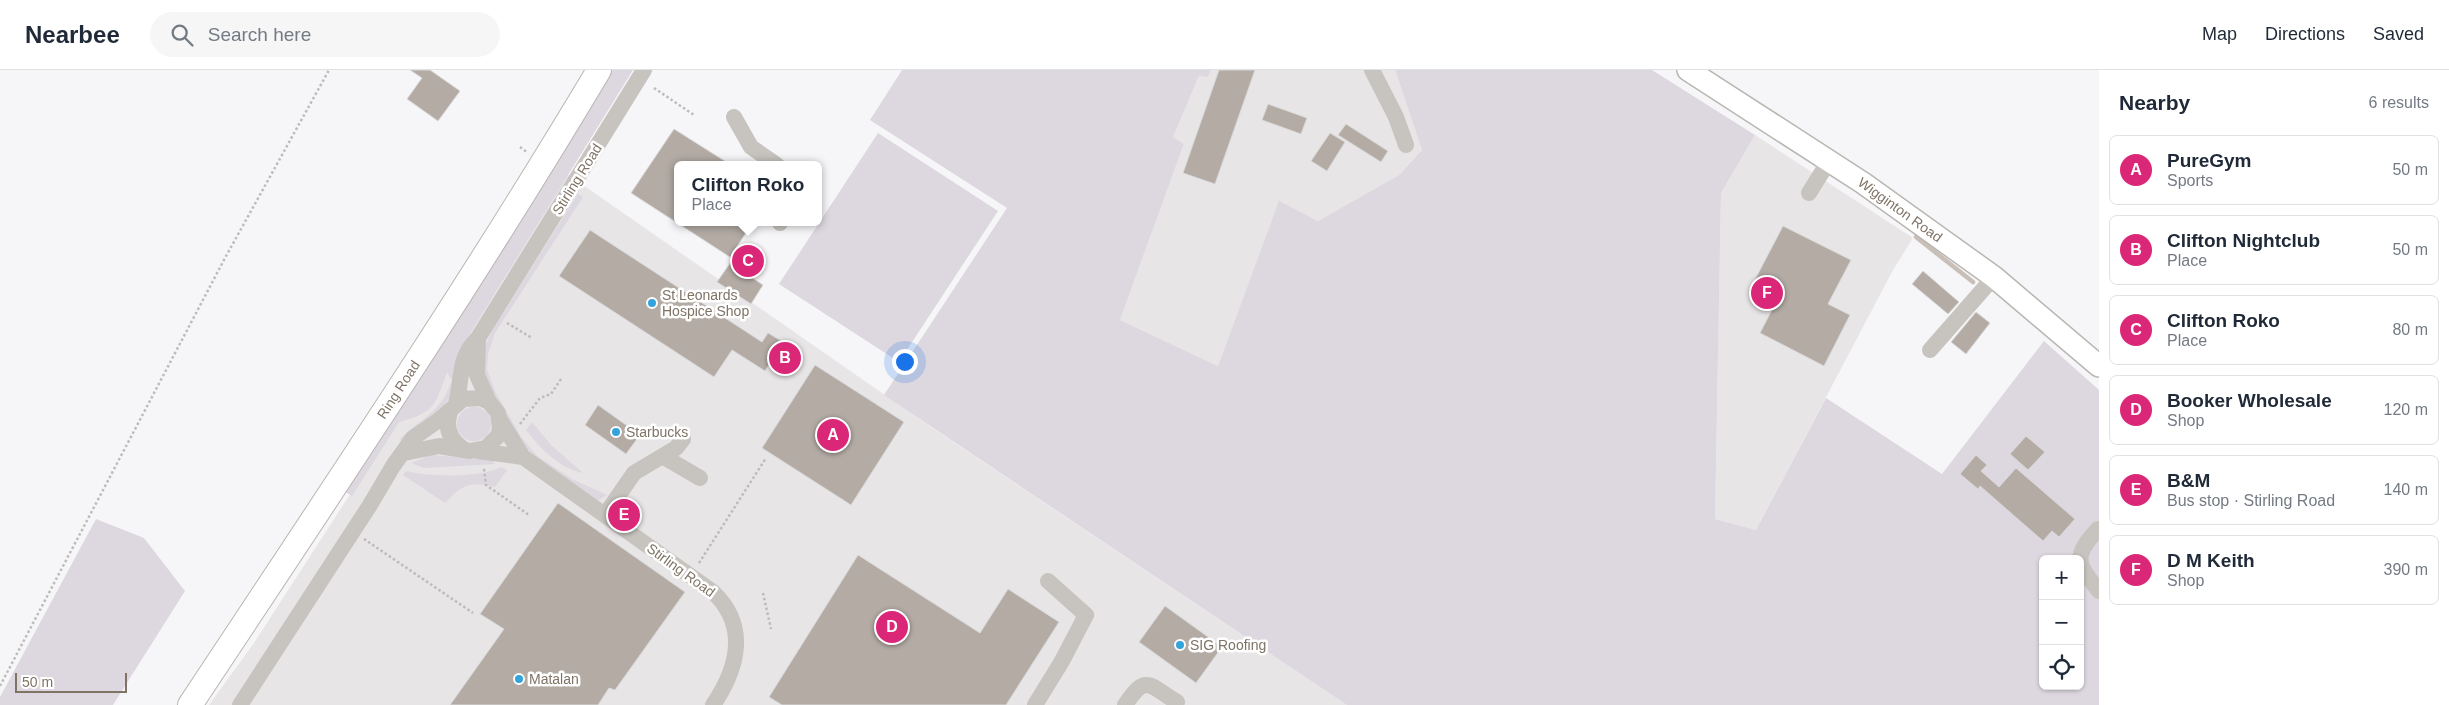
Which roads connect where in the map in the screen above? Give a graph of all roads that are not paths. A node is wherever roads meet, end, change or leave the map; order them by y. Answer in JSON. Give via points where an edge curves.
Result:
{"nodes":[{"id":1,"x":599,"y":70,"type":"edge"},
{"id":2,"x":644,"y":70,"type":"edge"},
{"id":3,"x":1372,"y":70,"type":"edge"},
{"id":4,"x":1688,"y":70,"type":"edge"},
{"id":5,"x":734,"y":117,"type":"dead end"},
{"id":6,"x":1406,"y":145,"type":"dead end"},
{"id":7,"x":771,"y":161,"type":"edge"},
{"id":8,"x":1829,"y":161,"type":"junction"},
{"id":9,"x":1809,"y":193,"type":"dead end"},
{"id":10,"x":1994,"y":277,"type":"junction"},
{"id":11,"x":478,"y":338,"type":"junction"},
{"id":12,"x":1930,"y":350,"type":"dead end"},
{"id":13,"x":2099,"y":366,"type":"edge"},
{"id":14,"x":488,"y":402,"type":"junction"},
{"id":15,"x":453,"y":408,"type":"junction"},
{"id":16,"x":500,"y":420,"type":"junction"},
{"id":17,"x":684,"y":439,"type":"dead end"},
{"id":18,"x":470,"y":449,"type":"junction"},
{"id":19,"x":404,"y":453,"type":"junction"},
{"id":20,"x":524,"y":457,"type":"junction"},
{"id":21,"x":664,"y":457,"type":"junction"},
{"id":22,"x":700,"y":478,"type":"dead end"},
{"id":23,"x":605,"y":515,"type":"junction"},
{"id":24,"x":2098,"y":529,"type":"edge"},
{"id":25,"x":1048,"y":581,"type":"dead end"},
{"id":26,"x":2099,"y":592,"type":"edge"},
{"id":27,"x":1177,"y":702,"type":"dead end"},
{"id":28,"x":190,"y":705,"type":"edge"},
{"id":29,"x":240,"y":705,"type":"edge"},
{"id":30,"x":714,"y":705,"type":"edge"},
{"id":31,"x":1035,"y":705,"type":"edge"},
{"id":32,"x":1124,"y":705,"type":"edge"}],
"edges":[{"from":1,"to":28,"type":"highway","name":"Ring Road","via":[[522,198]]},
{"from":2,"to":11,"type":"street","name":"Stirling Road"},
{"from":3,"to":6,"type":"street"},
{"from":4,"to":8,"type":"main road","name":"Wigginton Road"},
{"from":5,"to":7,"type":"street","via":[[751,147]]},
{"from":8,"to":9,"type":"street"},
{"from":8,"to":10,"type":"main road","name":"Wigginton Road"},
{"from":10,"to":12,"type":"street"},
{"from":10,"to":13,"type":"main road","name":"Wigginton Road"},
{"from":11,"to":14,"type":"street","via":[[477,375]]},
{"from":11,"to":15,"type":"street","name":"Stirling Road","via":[[467,349],[462,362]]},
{"from":14,"to":15,"type":"street","via":[[472,397]]},
{"from":14,"to":16,"type":"street","via":[[494,406]]},
{"from":15,"to":18,"type":"street","via":[[448,433]]},
{"from":15,"to":19,"type":"street","via":[[413,438]]},
{"from":16,"to":18,"type":"street","via":[[498,436],[493,443]]},
{"from":16,"to":20,"type":"street","name":"Stirling Road"},
{"from":17,"to":21,"type":"street"},
{"from":18,"to":19,"type":"street","name":"Stirling Road","via":[[439,446]]},
{"from":18,"to":20,"type":"street","name":"Stirling Road"},
{"from":19,"to":29,"type":"street"},
{"from":20,"to":23,"type":"street","name":"Stirling Road"},
{"from":21,"to":22,"type":"street"},
{"from":21,"to":23,"type":"street","via":[[634,473]]},
{"from":23,"to":30,"type":"street","name":"Stirling Road","via":[[713,592],[729,610],[736,641],[733,666]]},
{"from":24,"to":26,"type":"street","via":[[2081,549],[2080,557],[2082,566]]},
{"from":25,"to":31,"type":"street","via":[[1086,615]]},
{"from":27,"to":32,"type":"street","via":[[1144,684]]}]}
